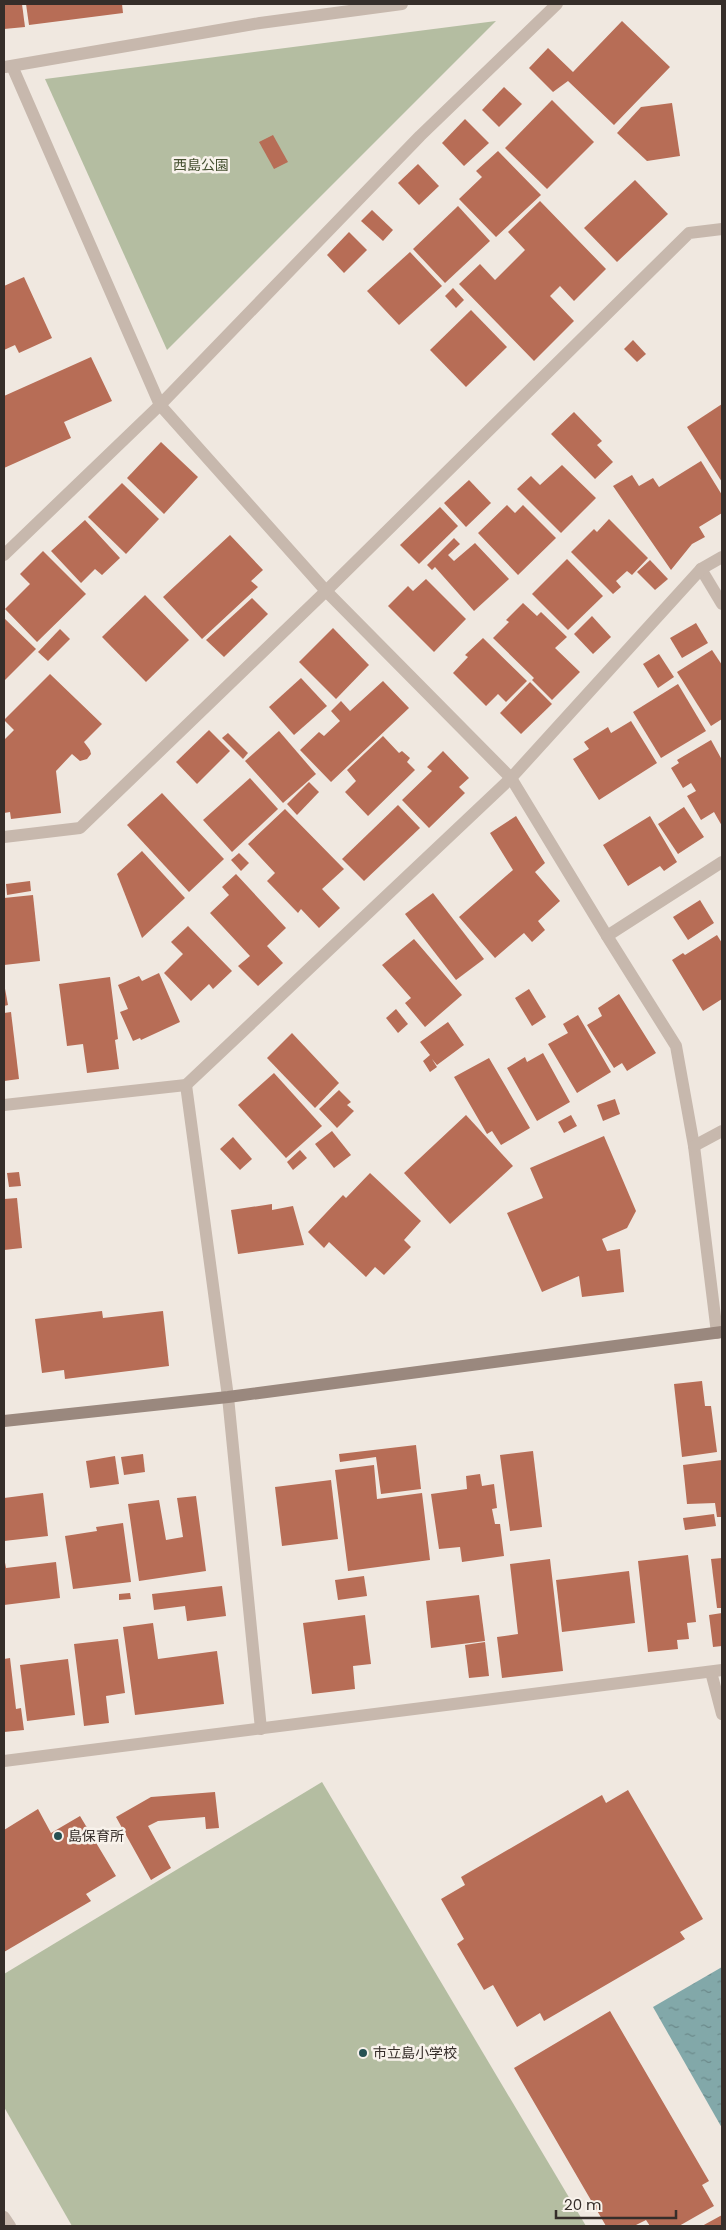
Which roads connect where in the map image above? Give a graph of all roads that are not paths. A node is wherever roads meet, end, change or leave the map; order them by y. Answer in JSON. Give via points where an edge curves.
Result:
{"nodes":[{"id":1,"x":402,"y":4,"type":"edge"},
{"id":2,"x":557,"y":4,"type":"edge"},
{"id":3,"x":8,"y":66,"type":"edge"},
{"id":4,"x":722,"y":230,"type":"edge"},
{"id":5,"x":160,"y":405,"type":"junction"},
{"id":6,"x":4,"y":555,"type":"edge"},
{"id":7,"x":722,"y":557,"type":"edge"},
{"id":8,"x":701,"y":569,"type":"junction"},
{"id":9,"x":326,"y":592,"type":"junction"},
{"id":10,"x":722,"y":604,"type":"edge"},
{"id":11,"x":511,"y":778,"type":"junction"},
{"id":12,"x":4,"y":837,"type":"edge"},
{"id":13,"x":722,"y":862,"type":"edge"},
{"id":14,"x":607,"y":936,"type":"junction"},
{"id":15,"x":186,"y":1085,"type":"junction"},
{"id":16,"x":4,"y":1105,"type":"edge"},
{"id":17,"x":722,"y":1131,"type":"edge"},
{"id":18,"x":694,"y":1146,"type":"junction"},
{"id":19,"x":719,"y":1333,"type":"edge"},
{"id":20,"x":228,"y":1397,"type":"junction"},
{"id":21,"x":4,"y":1421,"type":"edge"},
{"id":22,"x":717,"y":1671,"type":"edge"},
{"id":23,"x":722,"y":1714,"type":"edge"},
{"id":24,"x":261,"y":1729,"type":"junction"},
{"id":25,"x":4,"y":1761,"type":"edge"},
{"id":26,"x":4,"y":2217,"type":"edge"},
{"id":27,"x":10,"y":2226,"type":"edge"}],
"edges":[{"from":1,"to":3,"type":"street","via":[[260,23]]},
{"from":2,"to":5,"type":"street","via":[[420,136]]},
{"from":3,"to":5,"type":"street"},
{"from":4,"to":9,"type":"street","via":[[689,233]]},
{"from":5,"to":6,"type":"street"},
{"from":5,"to":9,"type":"street"},
{"from":7,"to":8,"type":"street"},
{"from":8,"to":10,"type":"street"},
{"from":8,"to":11,"type":"street"},
{"from":9,"to":11,"type":"street"},
{"from":9,"to":12,"type":"street","via":[[80,828]]},
{"from":11,"to":14,"type":"street"},
{"from":11,"to":15,"type":"street"},
{"from":13,"to":14,"type":"street"},
{"from":14,"to":18,"type":"street","via":[[676,1046]]},
{"from":15,"to":16,"type":"street"},
{"from":15,"to":20,"type":"street"},
{"from":17,"to":18,"type":"street"},
{"from":18,"to":19,"type":"street"},
{"from":19,"to":20,"type":"street"},
{"from":20,"to":21,"type":"street"},
{"from":20,"to":24,"type":"street"},
{"from":22,"to":23,"type":"street"},
{"from":22,"to":24,"type":"street"},
{"from":24,"to":25,"type":"street"},
{"from":26,"to":27,"type":"street"}]}
